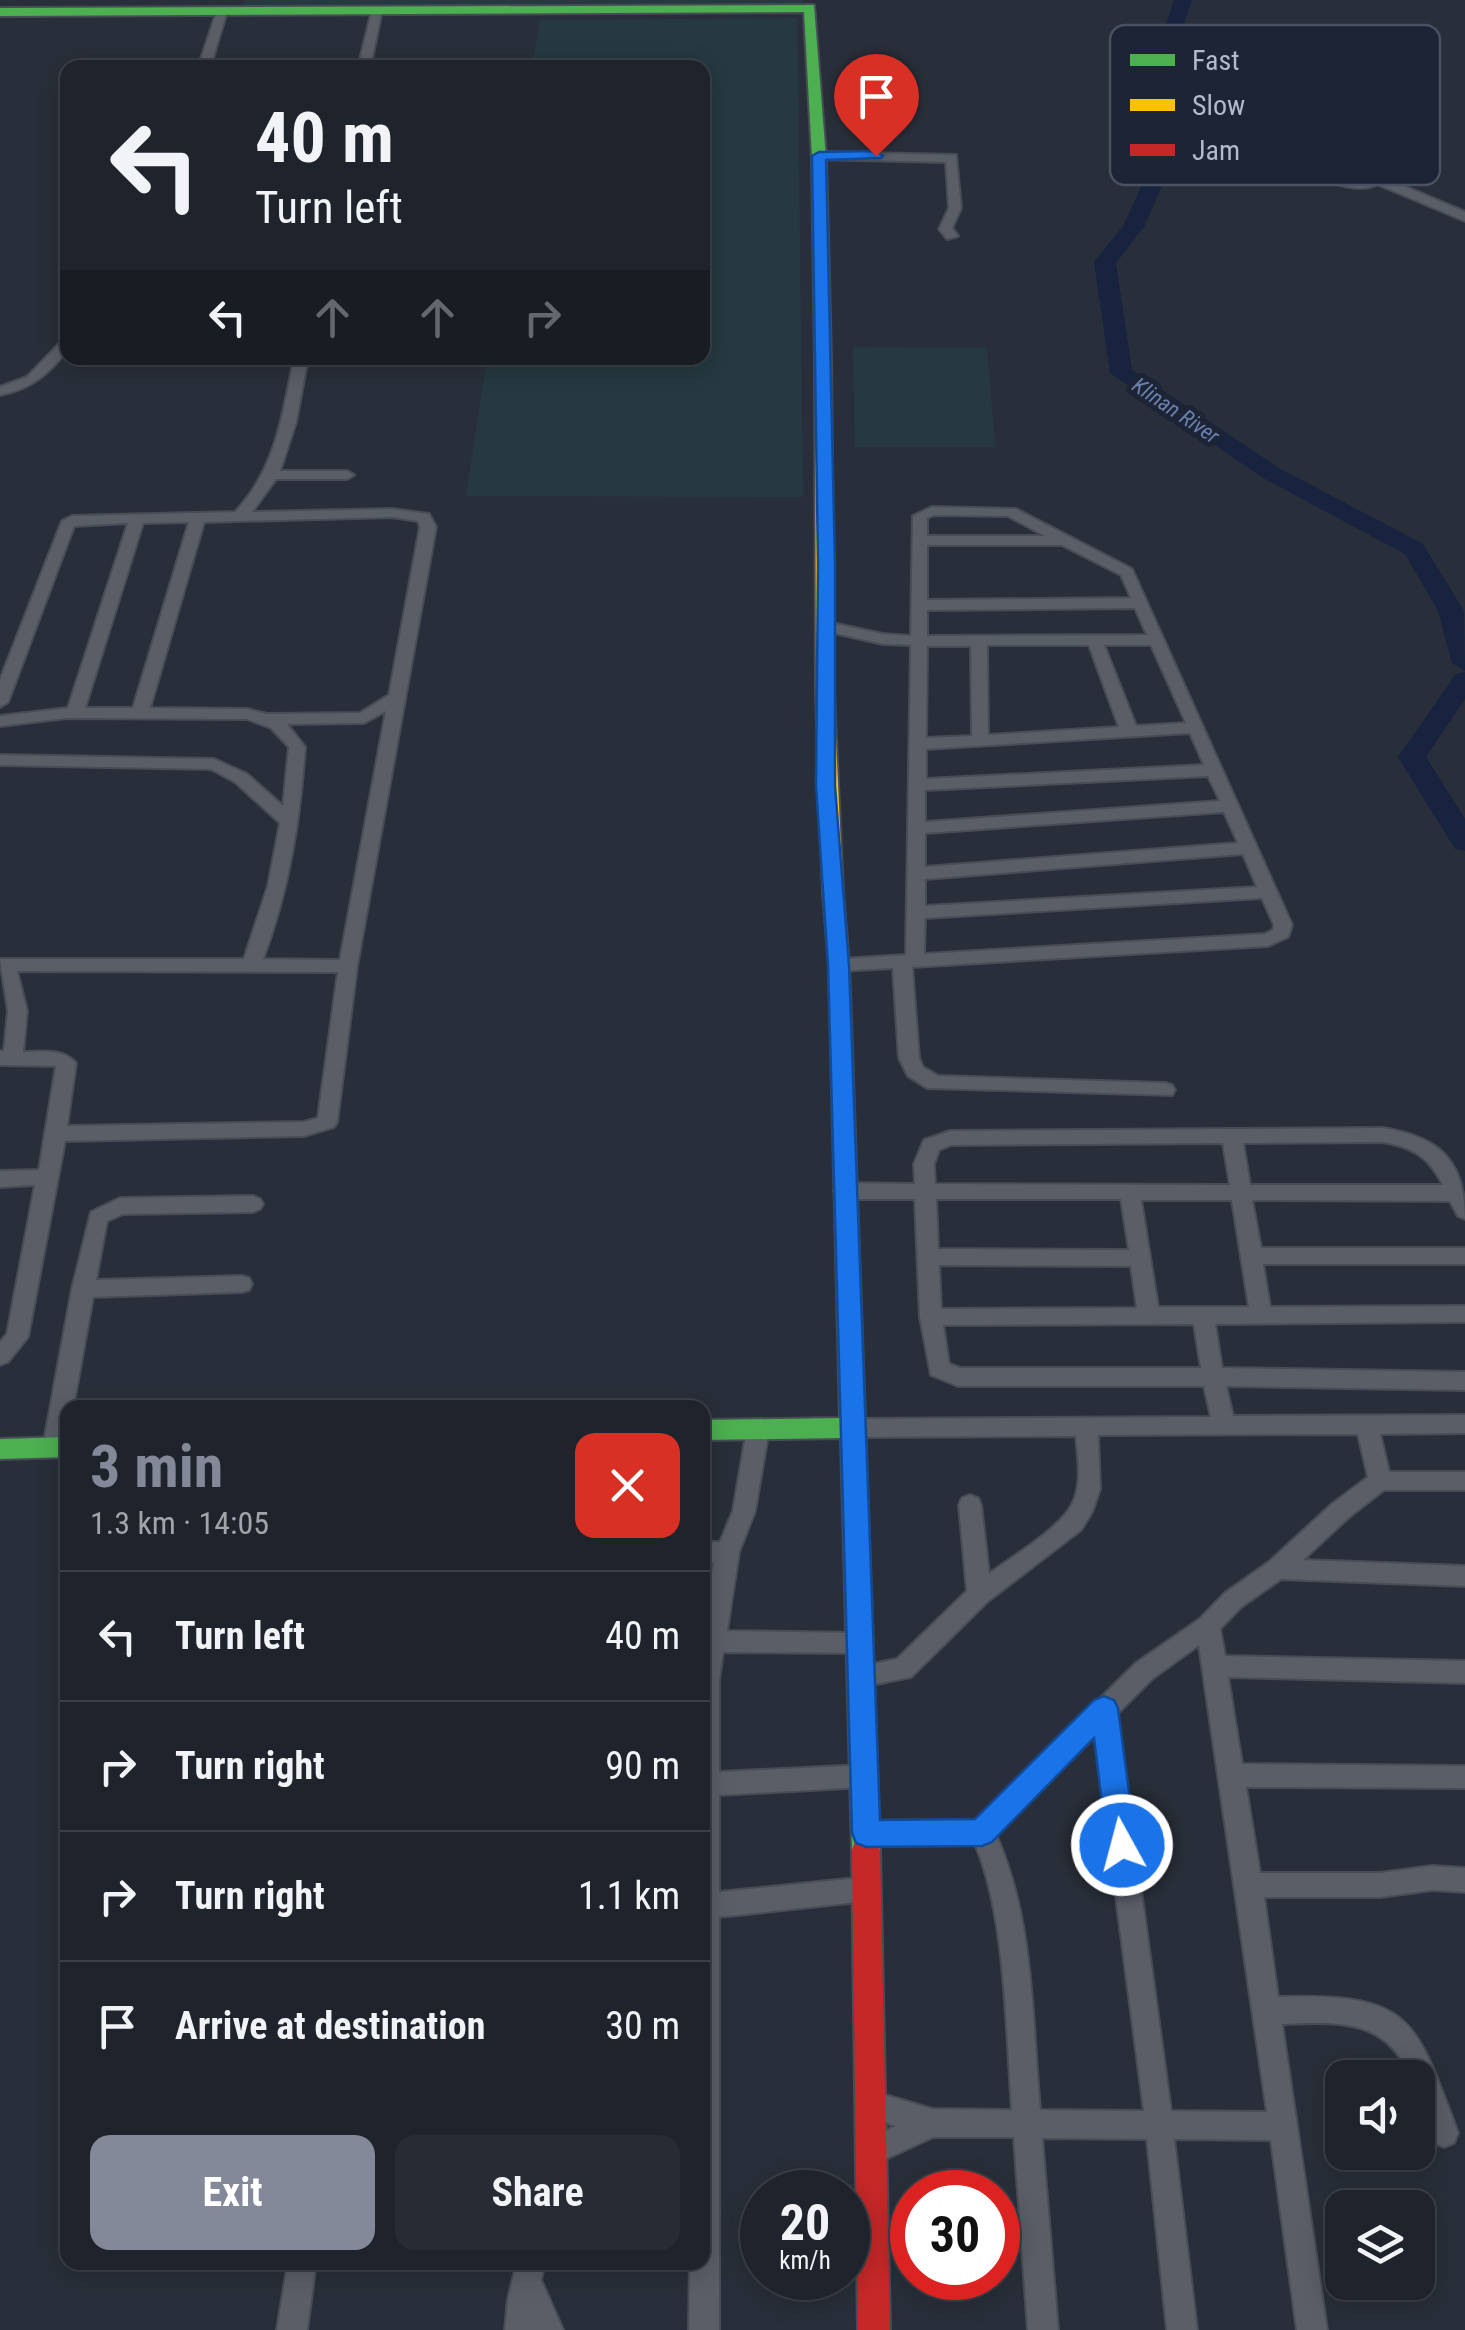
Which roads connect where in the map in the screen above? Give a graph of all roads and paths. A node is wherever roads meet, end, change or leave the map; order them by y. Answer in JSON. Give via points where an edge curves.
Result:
{"nodes":[{"id":1,"x":809,"y":4,"type":"edge"},
{"id":2,"x":94,"y":6,"type":"edge"},
{"id":3,"x":377,"y":10,"type":"junction"},
{"id":4,"x":222,"y":11,"type":"junction"},
{"id":5,"x":0,"y":12,"type":"edge"},
{"id":6,"x":207,"y":60,"type":"edge"},
{"id":7,"x":366,"y":60,"type":"edge"},
{"id":8,"x":819,"y":156,"type":"junction"},
{"id":9,"x":1390,"y":185,"type":"edge"},
{"id":10,"x":1465,"y":217,"type":"edge"},
{"id":11,"x":952,"y":236,"type":"dead end"},
{"id":12,"x":60,"y":349,"type":"edge"},
{"id":13,"x":299,"y":365,"type":"edge"},
{"id":14,"x":0,"y":391,"type":"edge"},
{"id":15,"x":274,"y":475,"type":"junction"},
{"id":16,"x":347,"y":475,"type":"dead end"},
{"id":17,"x":240,"y":515,"type":"junction"},
{"id":18,"x":198,"y":516,"type":"junction"},
{"id":19,"x":137,"y":517,"type":"junction"},
{"id":20,"x":1072,"y":540,"type":"junction"},
{"id":21,"x":919,"y":541,"type":"junction"},
{"id":22,"x":1141,"y":604,"type":"junction"},
{"id":23,"x":919,"y":605,"type":"junction"},
{"id":24,"x":826,"y":627,"type":"junction"},
{"id":25,"x":1095,"y":640,"type":"junction"},
{"id":26,"x":1157,"y":640,"type":"junction"},
{"id":27,"x":917,"y":641,"type":"junction"},
{"id":28,"x":979,"y":641,"type":"junction"},
{"id":29,"x":394,"y":699,"type":"junction"},
{"id":30,"x":0,"y":702,"type":"edge"},
{"id":31,"x":75,"y":713,"type":"junction"},
{"id":32,"x":140,"y":713,"type":"junction"},
{"id":33,"x":268,"y":719,"type":"junction"},
{"id":34,"x":0,"y":721,"type":"edge"},
{"id":35,"x":1196,"y":728,"type":"junction"},
{"id":36,"x":1129,"y":731,"type":"junction"},
{"id":37,"x":980,"y":742,"type":"junction"},
{"id":38,"x":915,"y":744,"type":"junction"},
{"id":39,"x":0,"y":760,"type":"edge"},
{"id":40,"x":1213,"y":770,"type":"junction"},
{"id":41,"x":915,"y":786,"type":"junction"},
{"id":42,"x":1228,"y":806,"type":"junction"},
{"id":43,"x":290,"y":822,"type":"junction"},
{"id":44,"x":915,"y":828,"type":"junction"},
{"id":45,"x":1246,"y":848,"type":"junction"},
{"id":46,"x":916,"y":874,"type":"junction"},
{"id":47,"x":1268,"y":892,"type":"junction"},
{"id":48,"x":916,"y":914,"type":"junction"},
{"id":49,"x":908,"y":961,"type":"junction"},
{"id":50,"x":2,"y":965,"type":"edge"},
{"id":51,"x":839,"y":965,"type":"junction"},
{"id":52,"x":251,"y":966,"type":"junction"},
{"id":53,"x":348,"y":966,"type":"junction"},
{"id":54,"x":6,"y":1058,"type":"edge"},
{"id":55,"x":1165,"y":1090,"type":"dead end"},
{"id":56,"x":56,"y":1137,"type":"junction"},
{"id":57,"x":1232,"y":1137,"type":"junction"},
{"id":58,"x":47,"y":1178,"type":"junction"},
{"id":59,"x":0,"y":1179,"type":"edge"},
{"id":60,"x":925,"y":1190,"type":"junction"},
{"id":61,"x":844,"y":1191,"type":"junction"},
{"id":62,"x":1130,"y":1191,"type":"junction"},
{"id":63,"x":1239,"y":1191,"type":"junction"},
{"id":64,"x":1460,"y":1202,"type":"edge"},
{"id":65,"x":253,"y":1204,"type":"dead end"},
{"id":66,"x":1250,"y":1256,"type":"junction"},
{"id":67,"x":1465,"y":1256,"type":"edge"},
{"id":68,"x":928,"y":1257,"type":"junction"},
{"id":69,"x":1141,"y":1258,"type":"junction"},
{"id":70,"x":242,"y":1284,"type":"dead end"},
{"id":71,"x":82,"y":1289,"type":"junction"},
{"id":72,"x":1203,"y":1314,"type":"junction"},
{"id":73,"x":1261,"y":1314,"type":"junction"},
{"id":74,"x":1465,"y":1314,"type":"edge"},
{"id":75,"x":1150,"y":1315,"type":"junction"},
{"id":76,"x":931,"y":1317,"type":"junction"},
{"id":77,"x":0,"y":1356,"type":"edge"},
{"id":78,"x":1213,"y":1377,"type":"junction"},
{"id":79,"x":1465,"y":1382,"type":"edge"},
{"id":80,"x":67,"y":1400,"type":"edge"},
{"id":81,"x":1366,"y":1423,"type":"junction"},
{"id":82,"x":1465,"y":1424,"type":"edge"},
{"id":83,"x":1224,"y":1425,"type":"junction"},
{"id":84,"x":1086,"y":1426,"type":"junction"},
{"id":85,"x":852,"y":1428,"type":"junction"},
{"id":86,"x":758,"y":1429,"type":"junction"},
{"id":87,"x":710,"y":1430,"type":"edge"},
{"id":88,"x":60,"y":1447,"type":"edge"},
{"id":89,"x":0,"y":1449,"type":"edge"},
{"id":90,"x":1380,"y":1481,"type":"junction"},
{"id":91,"x":1465,"y":1481,"type":"edge"},
{"id":92,"x":970,"y":1505,"type":"dead end"},
{"id":93,"x":714,"y":1552,"type":"edge"},
{"id":94,"x":1277,"y":1569,"type":"junction"},
{"id":95,"x":1465,"y":1576,"type":"edge"},
{"id":96,"x":978,"y":1595,"type":"junction"},
{"id":97,"x":1208,"y":1626,"type":"junction"},
{"id":98,"x":710,"y":1636,"type":"edge"},
{"id":99,"x":860,"y":1644,"type":"junction"},
{"id":100,"x":710,"y":1657,"type":"edge"},
{"id":101,"x":1217,"y":1666,"type":"junction"},
{"id":102,"x":1465,"y":1672,"type":"edge"},
{"id":103,"x":861,"y":1676,"type":"junction"},
{"id":104,"x":1104,"y":1708,"type":"junction"},
{"id":105,"x":1232,"y":1775,"type":"junction"},
{"id":106,"x":864,"y":1776,"type":"junction"},
{"id":107,"x":1465,"y":1777,"type":"edge"},
{"id":108,"x":710,"y":1784,"type":"edge"},
{"id":109,"x":982,"y":1832,"type":"junction"},
{"id":110,"x":866,"y":1833,"type":"junction"},
{"id":111,"x":1465,"y":1880,"type":"edge"},
{"id":112,"x":1250,"y":1886,"type":"junction"},
{"id":113,"x":867,"y":1889,"type":"junction"},
{"id":114,"x":710,"y":1905,"type":"edge"},
{"id":115,"x":1266,"y":2011,"type":"junction"},
{"id":116,"x":872,"y":2106,"type":"junction"},
{"id":117,"x":932,"y":2123,"type":"junction"},
{"id":118,"x":1028,"y":2124,"type":"junction"},
{"id":119,"x":1159,"y":2124,"type":"junction"},
{"id":120,"x":1282,"y":2126,"type":"junction"},
{"id":121,"x":1444,"y":2133,"type":"dead end"},
{"id":122,"x":872,"y":2151,"type":"junction"},
{"id":123,"x":301,"y":2270,"type":"edge"},
{"id":124,"x":703,"y":2270,"type":"edge"},
{"id":125,"x":529,"y":2272,"type":"edge"},
{"id":126,"x":292,"y":2330,"type":"edge"},
{"id":127,"x":520,"y":2330,"type":"edge"},
{"id":128,"x":548,"y":2330,"type":"edge"},
{"id":129,"x":704,"y":2330,"type":"edge"},
{"id":130,"x":874,"y":2330,"type":"edge"},
{"id":131,"x":1043,"y":2330,"type":"edge"},
{"id":132,"x":1182,"y":2330,"type":"edge"},
{"id":133,"x":1312,"y":2330,"type":"edge"}],
"edges":[{"from":1,"to":3,"type":"street"},
{"from":1,"to":8,"type":"street"},
{"from":2,"to":4,"type":"street"},
{"from":2,"to":5,"type":"street"},
{"from":3,"to":4,"type":"street"},
{"from":3,"to":7,"type":"street"},
{"from":4,"to":6,"type":"street"},
{"from":8,"to":11,"type":"street","via":[[950,157],[955,212],[945,229]]},
{"from":8,"to":24,"type":"street"},
{"from":9,"to":10,"type":"street"},
{"from":12,"to":14,"type":"street","via":[[26,385]]},
{"from":13,"to":15,"type":"street"},
{"from":15,"to":16,"type":"street"},
{"from":15,"to":17,"type":"street"},
{"from":17,"to":18,"type":"street"},
{"from":17,"to":29,"type":"street","via":[[424,517],[428,527]]},
{"from":18,"to":19,"type":"street"},
{"from":18,"to":32,"type":"street"},
{"from":19,"to":30,"type":"street","via":[[67,524]]},
{"from":19,"to":31,"type":"street"},
{"from":20,"to":21,"type":"street"},
{"from":20,"to":21,"type":"street","via":[[1011,512],[932,511],[920,516]]},
{"from":20,"to":22,"type":"street","via":[[1127,572]]},
{"from":21,"to":23,"type":"street"},
{"from":22,"to":23,"type":"street"},
{"from":22,"to":26,"type":"street"},
{"from":23,"to":27,"type":"street"},
{"from":24,"to":27,"type":"street"},
{"from":24,"to":51,"type":"street","via":[[826,786]]},
{"from":25,"to":26,"type":"street"},
{"from":25,"to":28,"type":"street"},
{"from":25,"to":36,"type":"street"},
{"from":26,"to":35,"type":"street"},
{"from":27,"to":28,"type":"street"},
{"from":27,"to":38,"type":"street"},
{"from":28,"to":37,"type":"street"},
{"from":29,"to":33,"type":"street","via":[[364,718]]},
{"from":29,"to":53,"type":"street"},
{"from":31,"to":32,"type":"street"},
{"from":31,"to":34,"type":"street"},
{"from":32,"to":33,"type":"street"},
{"from":33,"to":43,"type":"street","via":[[297,747]]},
{"from":35,"to":36,"type":"street"},
{"from":35,"to":40,"type":"street"},
{"from":36,"to":37,"type":"street"},
{"from":37,"to":38,"type":"street"},
{"from":38,"to":41,"type":"street"},
{"from":39,"to":43,"type":"street","via":[[214,764],[241,778]]},
{"from":40,"to":41,"type":"street"},
{"from":40,"to":42,"type":"street"},
{"from":41,"to":44,"type":"street"},
{"from":42,"to":44,"type":"street"},
{"from":42,"to":45,"type":"street"},
{"from":43,"to":52,"type":"street"},
{"from":44,"to":46,"type":"street"},
{"from":45,"to":46,"type":"street"},
{"from":45,"to":47,"type":"street"},
{"from":46,"to":48,"type":"street"},
{"from":47,"to":48,"type":"street"},
{"from":47,"to":49,"type":"street","via":[[1283,925],[1268,940]]},
{"from":48,"to":49,"type":"street"},
{"from":49,"to":51,"type":"street"},
{"from":49,"to":55,"type":"street","via":[[908,1058],[934,1082]]},
{"from":50,"to":52,"type":"street"},
{"from":50,"to":54,"type":"street","via":[[17,990],[16,1042]]},
{"from":51,"to":61,"type":"street"},
{"from":52,"to":53,"type":"street"},
{"from":53,"to":56,"type":"street","via":[[326,1122]]},
{"from":54,"to":56,"type":"street","via":[[66,1064]]},
{"from":56,"to":58,"type":"street"},
{"from":57,"to":60,"type":"street","via":[[938,1140],[926,1153]]},
{"from":57,"to":63,"type":"street"},
{"from":57,"to":64,"type":"street","via":[[1415,1138],[1434,1153]]},
{"from":58,"to":59,"type":"street"},
{"from":58,"to":77,"type":"street","via":[[17,1337]]},
{"from":60,"to":61,"type":"street"},
{"from":60,"to":62,"type":"street"},
{"from":60,"to":68,"type":"street"},
{"from":61,"to":85,"type":"street"},
{"from":62,"to":63,"type":"street"},
{"from":62,"to":69,"type":"street"},
{"from":63,"to":64,"type":"street"},
{"from":63,"to":66,"type":"street"},
{"from":65,"to":71,"type":"street","via":[[106,1211],[93,1232]]},
{"from":66,"to":67,"type":"street"},
{"from":66,"to":73,"type":"street"},
{"from":68,"to":69,"type":"street"},
{"from":68,"to":76,"type":"street"},
{"from":69,"to":75,"type":"street"},
{"from":70,"to":71,"type":"street"},
{"from":71,"to":80,"type":"street"},
{"from":72,"to":73,"type":"street"},
{"from":72,"to":75,"type":"street"},
{"from":72,"to":78,"type":"street"},
{"from":73,"to":74,"type":"street"},
{"from":75,"to":76,"type":"street"},
{"from":76,"to":78,"type":"street","via":[[939,1369],[958,1377]]},
{"from":78,"to":79,"type":"street"},
{"from":78,"to":83,"type":"street"},
{"from":81,"to":82,"type":"street"},
{"from":81,"to":83,"type":"street"},
{"from":81,"to":90,"type":"street"},
{"from":83,"to":84,"type":"street"},
{"from":84,"to":85,"type":"street"},
{"from":84,"to":96,"type":"street","via":[[1090,1492],[1084,1510]]},
{"from":85,"to":86,"type":"street"},
{"from":85,"to":99,"type":"street"},
{"from":86,"to":87,"type":"street"},
{"from":86,"to":93,"type":"street","via":[[744,1511]]},
{"from":88,"to":89,"type":"street"},
{"from":90,"to":91,"type":"street"},
{"from":90,"to":94,"type":"street"},
{"from":92,"to":96,"type":"street"},
{"from":93,"to":98,"type":"street"},
{"from":94,"to":95,"type":"street"},
{"from":94,"to":97,"type":"street"},
{"from":96,"to":103,"type":"street","via":[[903,1669]]},
{"from":97,"to":101,"type":"street"},
{"from":97,"to":104,"type":"street"},
{"from":99,"to":100,"type":"street"},
{"from":99,"to":103,"type":"street"},
{"from":101,"to":102,"type":"street"},
{"from":101,"to":105,"type":"street"},
{"from":103,"to":106,"type":"street"},
{"from":104,"to":109,"type":"street"},
{"from":104,"to":119,"type":"street"},
{"from":105,"to":107,"type":"street"},
{"from":105,"to":112,"type":"street"},
{"from":106,"to":108,"type":"street"},
{"from":106,"to":110,"type":"street"},
{"from":109,"to":110,"type":"street"},
{"from":109,"to":118,"type":"street","via":[[1003,1889]]},
{"from":110,"to":113,"type":"street"},
{"from":111,"to":112,"type":"street"},
{"from":112,"to":115,"type":"street"},
{"from":113,"to":114,"type":"street"},
{"from":113,"to":116,"type":"street"},
{"from":115,"to":120,"type":"street"},
{"from":115,"to":121,"type":"street","via":[[1350,2010],[1381,2021],[1415,2053]]},
{"from":116,"to":117,"type":"street"},
{"from":116,"to":122,"type":"street"},
{"from":117,"to":118,"type":"street"},
{"from":117,"to":122,"type":"street"},
{"from":118,"to":119,"type":"street"},
{"from":118,"to":131,"type":"street"},
{"from":119,"to":120,"type":"street"},
{"from":119,"to":132,"type":"street"},
{"from":120,"to":133,"type":"street"},
{"from":122,"to":130,"type":"street"},
{"from":123,"to":126,"type":"street"},
{"from":124,"to":129,"type":"street"},
{"from":125,"to":127,"type":"street"},
{"from":125,"to":128,"type":"street"}]}
